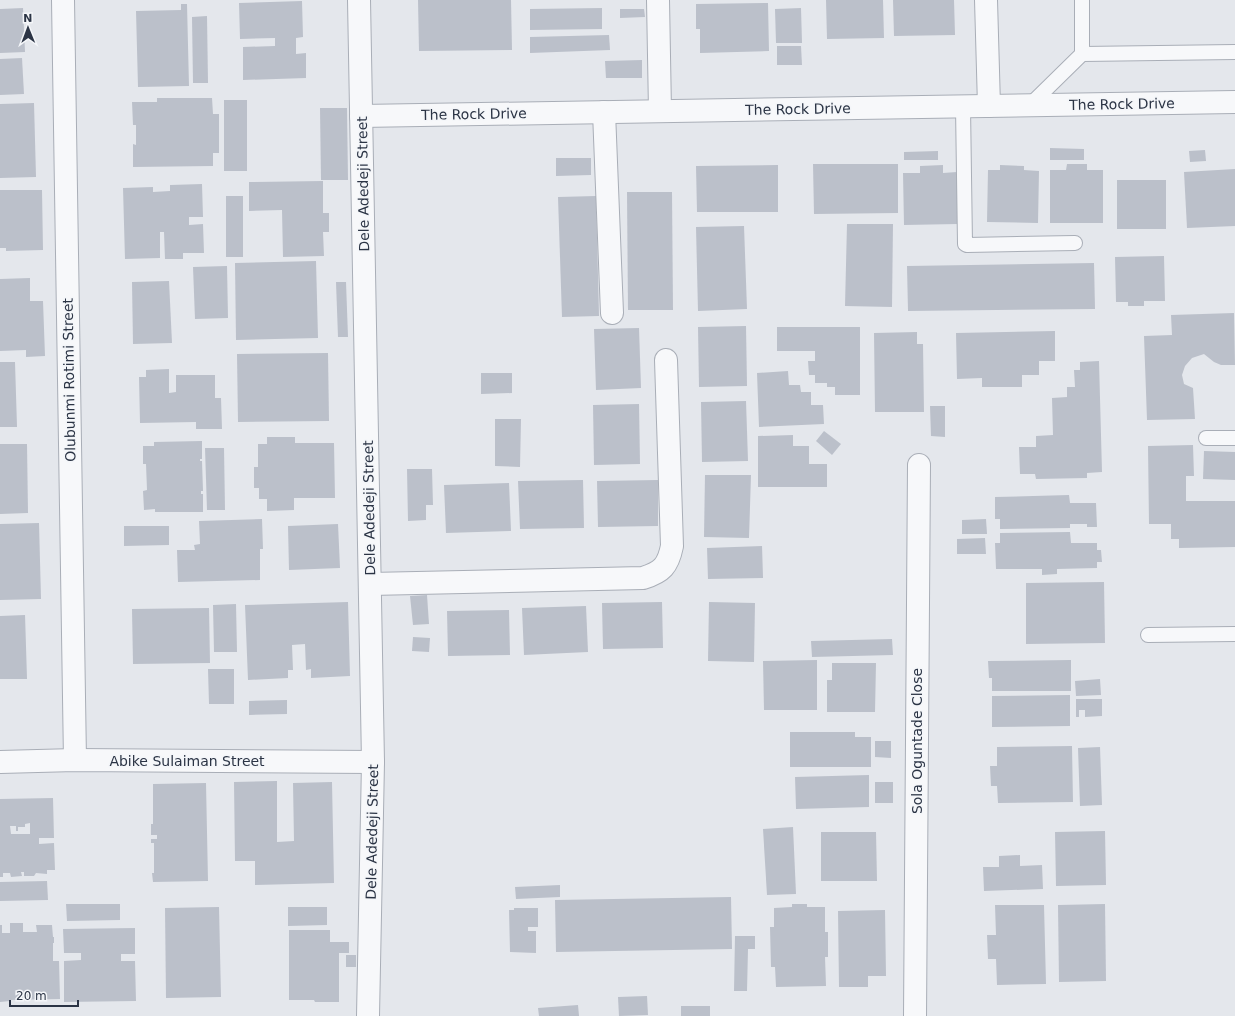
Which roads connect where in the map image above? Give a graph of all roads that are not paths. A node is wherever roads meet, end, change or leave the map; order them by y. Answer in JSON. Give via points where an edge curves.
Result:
{"nodes":[{"id":1,"x":63,"y":0,"type":"edge"},
{"id":2,"x":359,"y":0,"type":"edge"},
{"id":3,"x":658,"y":0,"type":"edge"},
{"id":4,"x":986,"y":0,"type":"edge"},
{"id":5,"x":1082,"y":0,"type":"edge"},
{"id":6,"x":1235,"y":52,"type":"edge"},
{"id":7,"x":1082,"y":54,"type":"junction"},
{"id":8,"x":1235,"y":102,"type":"edge"},
{"id":9,"x":1030,"y":105,"type":"junction"},
{"id":10,"x":989,"y":106,"type":"junction"},
{"id":11,"x":963,"y":107,"type":"junction"},
{"id":12,"x":660,"y":111,"type":"junction"},
{"id":13,"x":604,"y":112,"type":"junction"},
{"id":14,"x":361,"y":116,"type":"junction"},
{"id":15,"x":1075,"y":243,"type":"dead end"},
{"id":16,"x":612,"y":313,"type":"dead end"},
{"id":17,"x":666,"y":360,"type":"dead end"},
{"id":18,"x":1206,"y":438,"type":"dead end"},
{"id":19,"x":1235,"y":438,"type":"edge"},
{"id":20,"x":919,"y":465,"type":"dead end"},
{"id":21,"x":370,"y":584,"type":"junction"},
{"id":22,"x":1235,"y":634,"type":"edge"},
{"id":23,"x":1148,"y":635,"type":"dead end"},
{"id":24,"x":75,"y":760,"type":"junction"},
{"id":25,"x":0,"y":762,"type":"edge"},
{"id":26,"x":373,"y":762,"type":"junction"},
{"id":27,"x":368,"y":1016,"type":"edge"},
{"id":28,"x":915,"y":1016,"type":"edge"}],
"edges":[{"from":1,"to":24,"type":"street","name":"Olubunmi Rotimi Street"},
{"from":2,"to":14,"type":"street","name":"Dele Adedeji Street"},
{"from":3,"to":12,"type":"street"},
{"from":4,"to":10,"type":"street"},
{"from":5,"to":7,"type":"lane"},
{"from":6,"to":7,"type":"lane"},
{"from":7,"to":9,"type":"lane"},
{"from":8,"to":9,"type":"street","name":"The Rock Drive"},
{"from":9,"to":10,"type":"street","name":"The Rock Drive"},
{"from":10,"to":11,"type":"street","name":"The Rock Drive"},
{"from":11,"to":12,"type":"street","name":"The Rock Drive"},
{"from":11,"to":15,"type":"lane","via":[[965,244]]},
{"from":12,"to":13,"type":"street","name":"The Rock Drive"},
{"from":13,"to":14,"type":"street","name":"The Rock Drive"},
{"from":13,"to":16,"type":"street"},
{"from":14,"to":21,"type":"street","name":"Dele Adedeji Street"},
{"from":17,"to":21,"type":"street","via":[[672,546],[670,558],[656,574],[643,578]]},
{"from":18,"to":19,"type":"lane"},
{"from":20,"to":28,"type":"street","name":"Sola Oguntade Close"},
{"from":21,"to":26,"type":"street","name":"Dele Adedeji Street"},
{"from":22,"to":23,"type":"lane"},
{"from":24,"to":25,"type":"street","name":"Abike Sulaiman Street"},
{"from":24,"to":26,"type":"street","name":"Abike Sulaiman Street"},
{"from":26,"to":27,"type":"street","name":"Dele Adedeji Street"}]}
